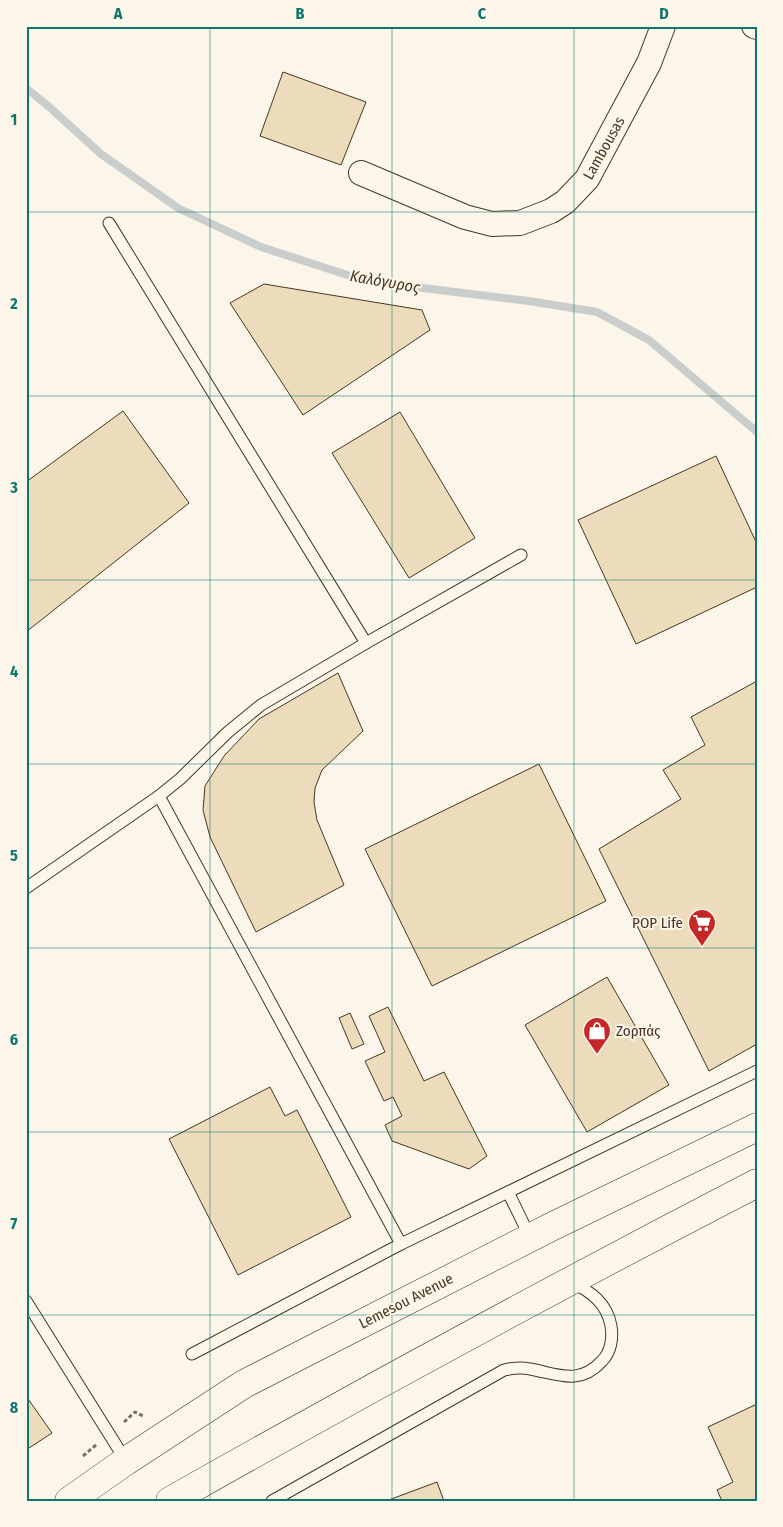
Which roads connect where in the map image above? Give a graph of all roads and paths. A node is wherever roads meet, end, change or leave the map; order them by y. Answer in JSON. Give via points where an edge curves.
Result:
{"nodes":[{"id":1,"x":663,"y":26,"type":"edge"},
{"id":2,"x":362,"y":173,"type":"dead end"},
{"id":3,"x":109,"y":224,"type":"dead end"},
{"id":4,"x":521,"y":555,"type":"dead end"},
{"id":5,"x":366,"y":643,"type":"junction"},
{"id":6,"x":159,"y":796,"type":"junction"},
{"id":7,"x":26,"y":888,"type":"edge"},
{"id":8,"x":757,"y":1070,"type":"edge"},
{"id":9,"x":757,"y":1127,"type":"edge"},
{"id":10,"x":757,"y":1183,"type":"edge"},
{"id":11,"x":508,"y":1192,"type":"junction"},
{"id":12,"x":530,"y":1237,"type":"junction"},
{"id":13,"x":401,"y":1244,"type":"junction"},
{"id":14,"x":568,"y":1281,"type":"junction"},
{"id":15,"x":26,"y":1301,"type":"edge"},
{"id":16,"x":192,"y":1354,"type":"dead end"},
{"id":17,"x":126,"y":1461,"type":"junction"},
{"id":18,"x":69,"y":1501,"type":"edge"},
{"id":19,"x":170,"y":1501,"type":"edge"},
{"id":20,"x":272,"y":1501,"type":"edge"}],
"edges":[{"from":1,"to":2,"type":"street","name":"Lambousas","via":[[649,62],[588,179],[551,211],[520,222],[492,224]]},
{"from":3,"to":5,"type":"lane"},
{"from":4,"to":5,"type":"lane"},
{"from":5,"to":6,"type":"lane","via":[[261,705]]},
{"from":6,"to":7,"type":"lane"},
{"from":6,"to":13,"type":"lane"},
{"from":8,"to":11,"type":"lane"},
{"from":9,"to":12,"type":"main road","name":"Lemesou Avenue"},
{"from":10,"to":14,"type":"main road"},
{"from":11,"to":12,"type":"lane"},
{"from":11,"to":13,"type":"lane"},
{"from":12,"to":17,"type":"main road","name":"Lemesou Avenue","via":[[244,1384]]},
{"from":13,"to":16,"type":"lane"},
{"from":14,"to":19,"type":"main road"},
{"from":14,"to":20,"type":"lane","via":[[604,1304],[608,1313],[612,1332],[610,1348],[605,1358],[591,1371],[570,1377],[520,1368],[504,1370]]},
{"from":15,"to":17,"type":"lane"},
{"from":17,"to":18,"type":"main road","name":"Lemesou Avenue"}]}
